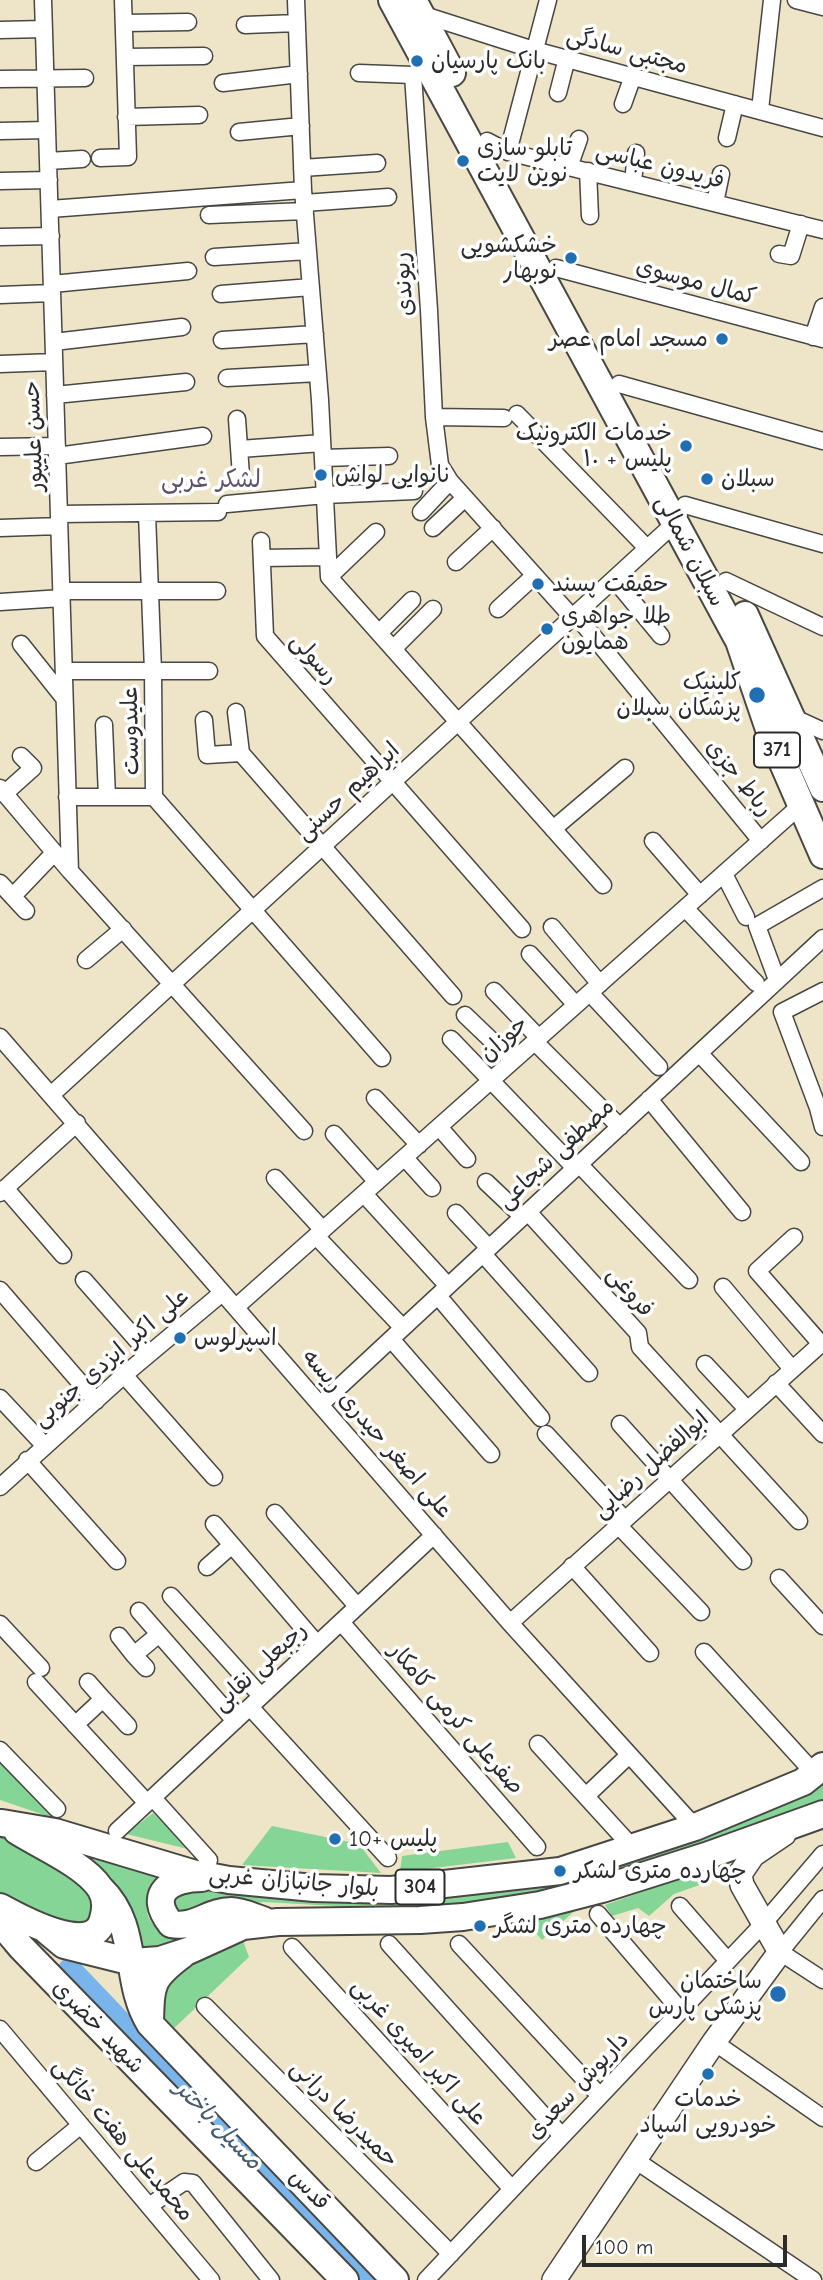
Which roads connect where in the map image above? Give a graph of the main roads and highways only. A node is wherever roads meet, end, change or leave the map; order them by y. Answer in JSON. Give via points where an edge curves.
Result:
{"nodes":[{"id":1,"x":392,"y":0,"type":"edge"},
{"id":2,"x":417,"y":7,"type":"edge"},
{"id":3,"x":684,"y":515,"type":"junction"},
{"id":4,"x":805,"y":728,"type":"edge"},
{"id":5,"x":823,"y":788,"type":"edge"},
{"id":6,"x":823,"y":855,"type":"edge"},
{"id":7,"x":819,"y":1769,"type":"edge"},
{"id":8,"x":817,"y":1816,"type":"edge"},
{"id":9,"x":1,"y":1822,"type":"edge"},
{"id":10,"x":229,"y":1880,"type":"junction"},
{"id":11,"x":101,"y":1889,"type":"junction"},
{"id":12,"x":272,"y":1923,"type":"junction"},
{"id":13,"x":1,"y":1924,"type":"edge"},
{"id":14,"x":46,"y":1930,"type":"junction"},
{"id":15,"x":188,"y":1951,"type":"junction"},
{"id":16,"x":132,"y":1962,"type":"junction"},
{"id":17,"x":150,"y":2024,"type":"junction"},
{"id":18,"x":559,"y":2278,"type":"edge"},
{"id":19,"x":345,"y":2280,"type":"edge"},
{"id":20,"x":395,"y":2280,"type":"edge"}],
"edges":[{"from":1,"to":3,"type":"main road","name":"سبلان شمالی","number":"371","via":[[420,70]]},
{"from":2,"to":3,"type":"main road","name":"سبلان شمالی","number":"371","via":[[498,146]]},
{"from":3,"to":4,"type":"main road","name":"سبلان شمالی","number":"371","via":[[726,581]]},
{"from":3,"to":6,"type":"main road","name":"سبلان شمالی","number":"371"},
{"from":4,"to":5,"type":"main road","number":"371"},
{"from":7,"to":10,"type":"main road","name":"بلوار جانبازان غربی","number":"304","via":[[803,1782],[695,1827],[560,1871],[391,1890]]},
{"from":8,"to":12,"type":"main road","name":"بلوار جانبازان غربی","number":"304","via":[[642,1877],[540,1905],[420,1920]]},
{"from":8,"to":18,"type":"main road","via":[[753,1855],[740,1874],[780,1952],[714,2042]]},
{"from":9,"to":10,"type":"main road","name":"بلوار جانبازان غربی","number":"304","via":[[55,1832]]},
{"from":9,"to":11,"type":"main road","name":"قدس","via":[[79,1868]]},
{"from":10,"to":12,"type":"main road","via":[[183,1878],[167,1886],[162,1895],[165,1916],[171,1924],[182,1926],[231,1911]]},
{"from":11,"to":14,"type":"main road","via":[[105,1910],[97,1931],[82,1937]]},
{"from":11,"to":16,"type":"main road","name":"قدس","via":[[115,1902]]},
{"from":12,"to":15,"type":"main road","name":"بلوار جانبازان غربی","number":"304","via":[[243,1926]]},
{"from":13,"to":14,"type":"main road"},
{"from":13,"to":19,"type":"main road","name":"شهید خضری"},
{"from":14,"to":16,"type":"main road","name":"بلوار جانبازان غربی","number":"304","via":[[64,1945]]},
{"from":15,"to":16,"type":"main road","name":"بلوار جانبازان غربی","number":"304"},
{"from":15,"to":17,"type":"main road","via":[[156,1977],[150,1993]]},
{"from":16,"to":17,"type":"main road","name":"قدس","via":[[138,1999]]},
{"from":17,"to":20,"type":"main road","name":"قدس"}]}
